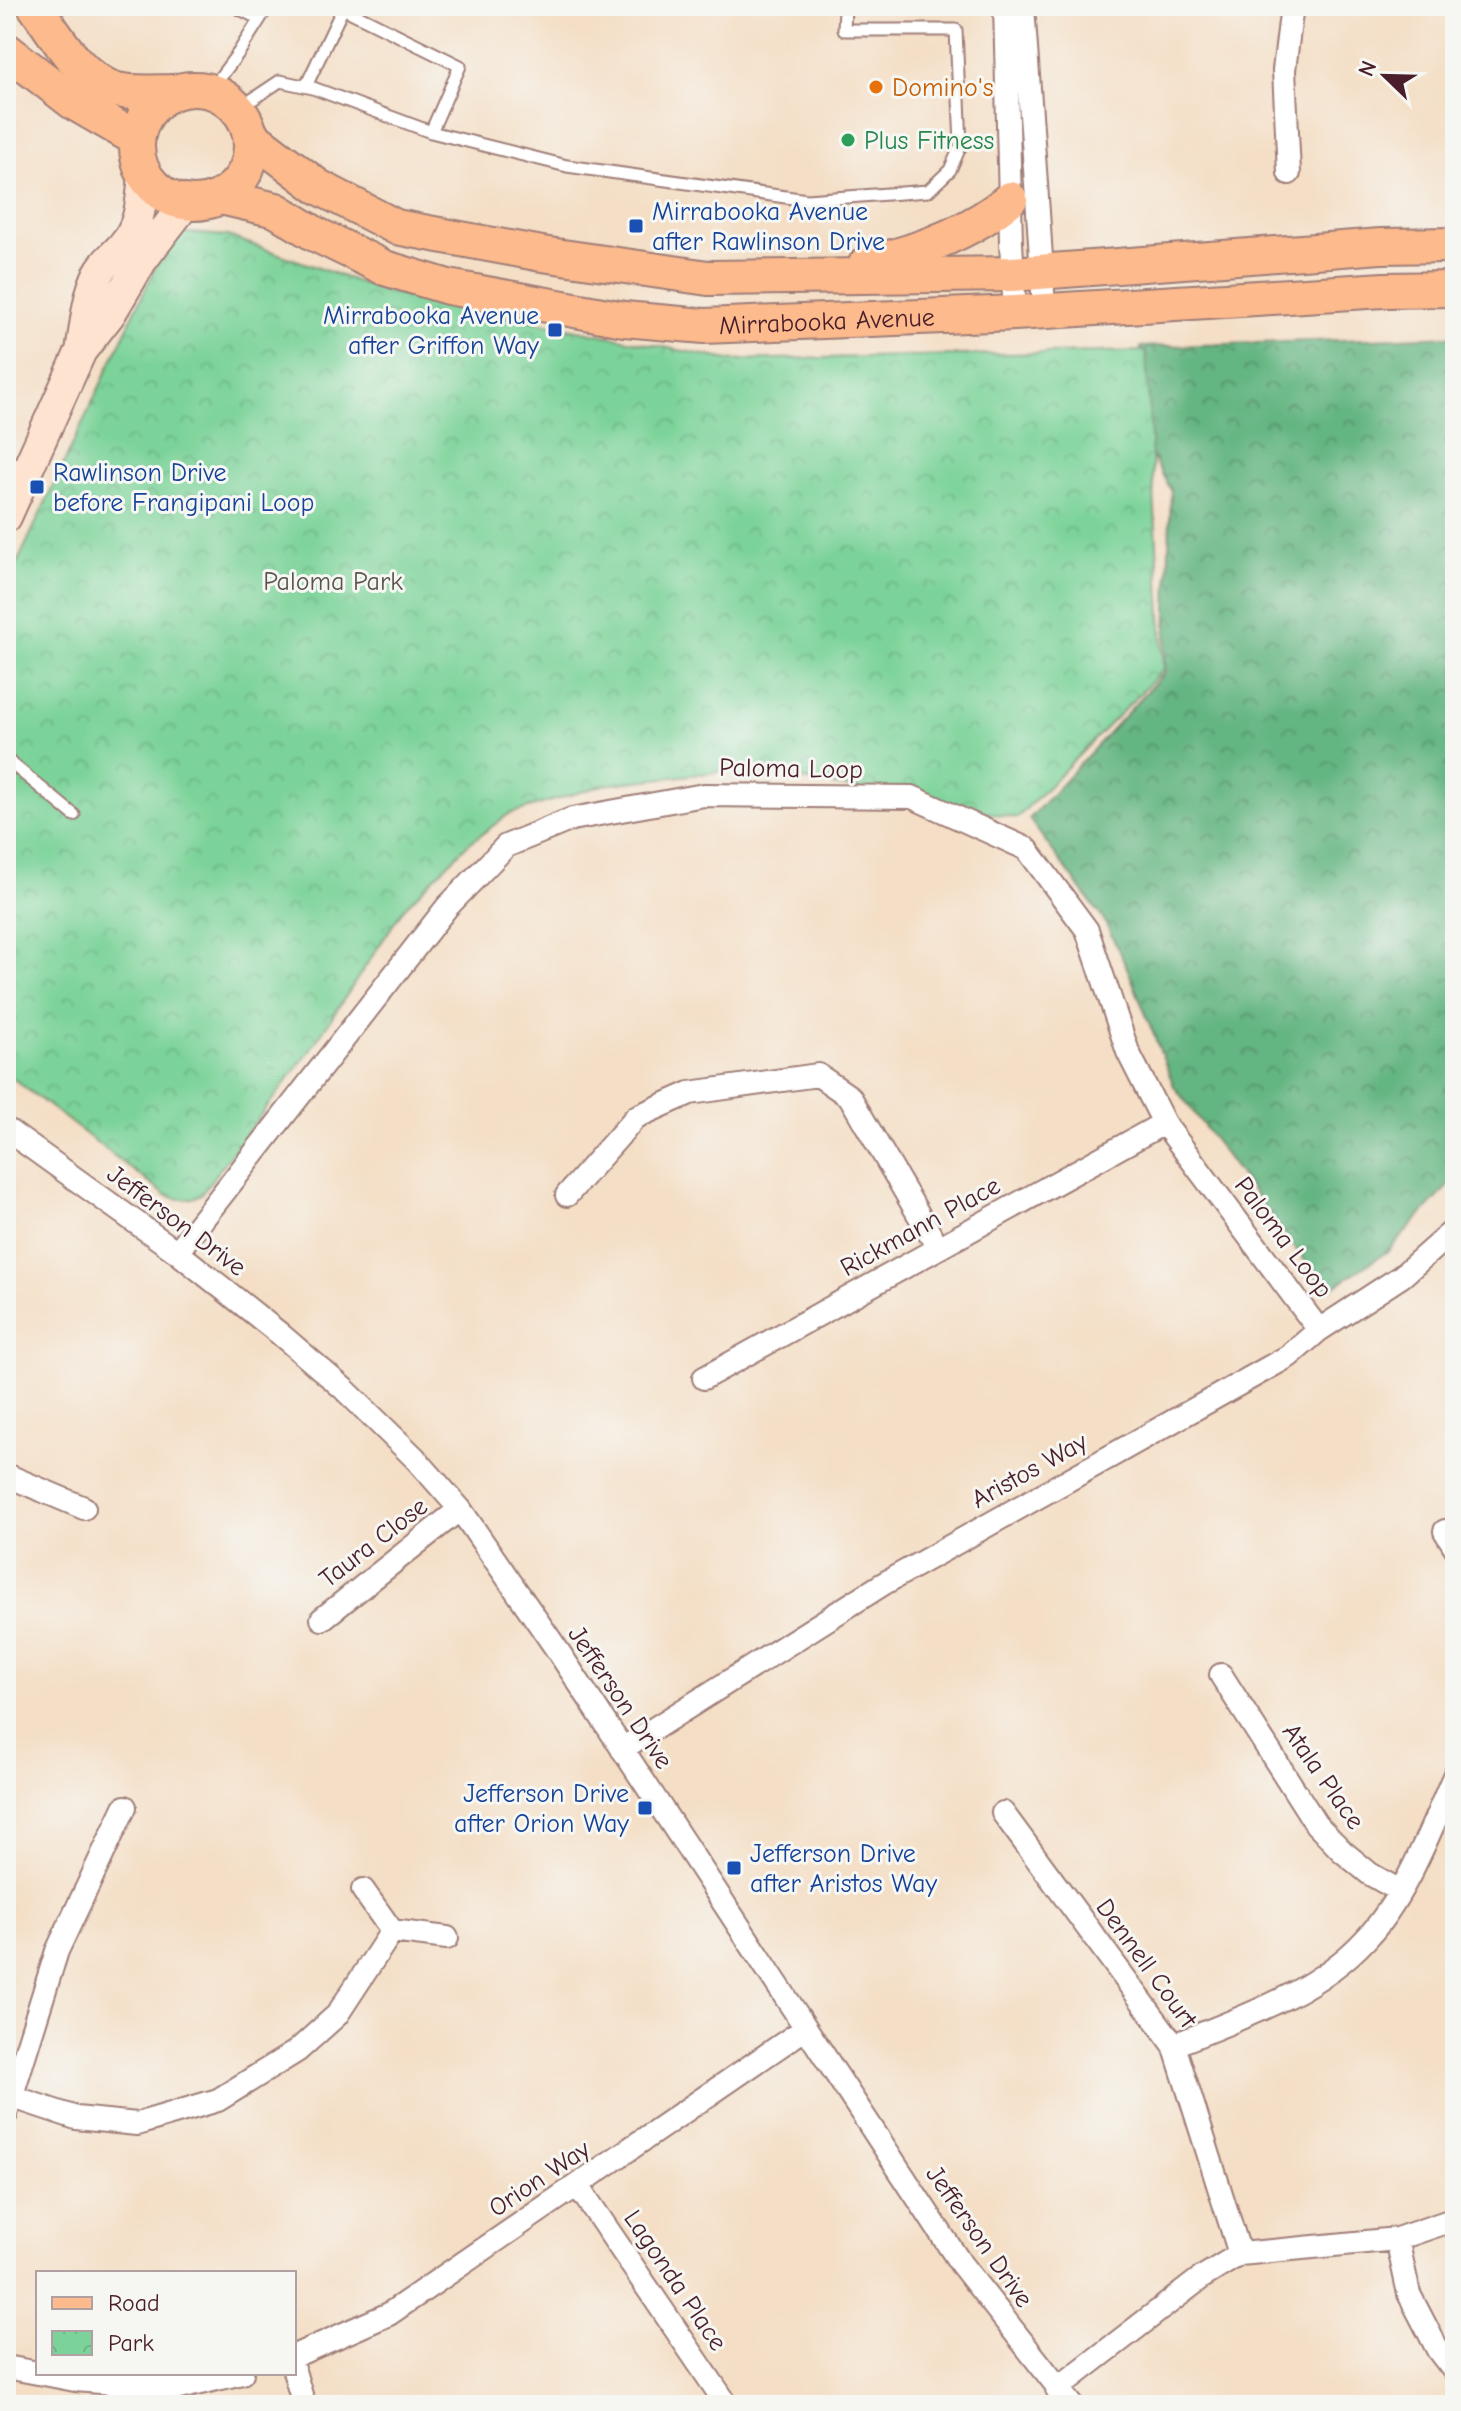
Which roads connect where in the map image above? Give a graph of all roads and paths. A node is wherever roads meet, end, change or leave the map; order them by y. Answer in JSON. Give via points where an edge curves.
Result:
{"nodes":[{"id":1,"x":35,"y":6,"type":"edge"},
{"id":2,"x":234,"y":6,"type":"edge"},
{"id":3,"x":268,"y":6,"type":"edge"},
{"id":4,"x":845,"y":6,"type":"edge"},
{"id":5,"x":1005,"y":6,"type":"edge"},
{"id":6,"x":1023,"y":6,"type":"edge"},
{"id":7,"x":1292,"y":6,"type":"edge"},
{"id":8,"x":344,"y":7,"type":"edge"},
{"id":9,"x":260,"y":19,"type":"junction"},
{"id":10,"x":6,"y":50,"type":"edge"},
{"id":11,"x":306,"y":86,"type":"junction"},
{"id":12,"x":174,"y":92,"type":"junction"},
{"id":13,"x":233,"y":112,"type":"junction"},
{"id":14,"x":431,"y":132,"type":"junction"},
{"id":15,"x":137,"y":139,"type":"junction"},
{"id":16,"x":1289,"y":173,"type":"dead end"},
{"id":17,"x":144,"y":176,"type":"junction"},
{"id":18,"x":221,"y":197,"type":"junction"},
{"id":19,"x":1010,"y":199,"type":"junction"},
{"id":20,"x":185,"y":204,"type":"junction"},
{"id":21,"x":1455,"y":245,"type":"edge"},
{"id":22,"x":1027,"y":272,"type":"junction"},
{"id":23,"x":815,"y":277,"type":"junction"},
{"id":24,"x":1455,"y":289,"type":"edge"},
{"id":25,"x":1030,"y":312,"type":"junction"},
{"id":26,"x":81,"y":351,"type":"junction"},
{"id":27,"x":7,"y":512,"type":"edge"},
{"id":28,"x":6,"y":759,"type":"edge"},
{"id":29,"x":74,"y":815,"type":"dead end"},
{"id":30,"x":1164,"y":1123,"type":"junction"},
{"id":31,"x":6,"y":1129,"type":"edge"},
{"id":32,"x":567,"y":1195,"type":"dead end"},
{"id":33,"x":1455,"y":1229,"type":"edge"},
{"id":34,"x":938,"y":1248,"type":"junction"},
{"id":35,"x":177,"y":1252,"type":"junction"},
{"id":36,"x":1319,"y":1330,"type":"junction"},
{"id":37,"x":704,"y":1378,"type":"dead end"},
{"id":38,"x":6,"y":1475,"type":"edge"},
{"id":39,"x":84,"y":1508,"type":"dead end"},
{"id":40,"x":460,"y":1509,"type":"junction"},
{"id":41,"x":322,"y":1619,"type":"dead end"},
{"id":42,"x":1221,"y":1675,"type":"dead end"},
{"id":43,"x":622,"y":1749,"type":"junction"},
{"id":44,"x":1455,"y":1774,"type":"edge"},
{"id":45,"x":125,"y":1807,"type":"dead end"},
{"id":46,"x":1003,"y":1813,"type":"dead end"},
{"id":47,"x":363,"y":1890,"type":"dead end"},
{"id":48,"x":1400,"y":1891,"type":"junction"},
{"id":49,"x":392,"y":1931,"type":"junction"},
{"id":50,"x":447,"y":1938,"type":"dead end"},
{"id":51,"x":806,"y":2028,"type":"junction"},
{"id":52,"x":1174,"y":2045,"type":"junction"},
{"id":53,"x":10,"y":2105,"type":"edge"},
{"id":54,"x":578,"y":2186,"type":"junction"},
{"id":55,"x":1455,"y":2219,"type":"edge"},
{"id":56,"x":1397,"y":2239,"type":"junction"},
{"id":57,"x":1240,"y":2254,"type":"junction"},
{"id":58,"x":296,"y":2355,"type":"edge"},
{"id":59,"x":6,"y":2367,"type":"edge"},
{"id":60,"x":36,"y":2372,"type":"edge"},
{"id":61,"x":1455,"y":2372,"type":"edge"},
{"id":62,"x":49,"y":2375,"type":"edge"},
{"id":63,"x":234,"y":2375,"type":"edge"},
{"id":64,"x":295,"y":2375,"type":"edge"},
{"id":65,"x":1065,"y":2397,"type":"edge"},
{"id":66,"x":304,"y":2405,"type":"edge"},
{"id":67,"x":727,"y":2405,"type":"edge"}],
"edges":[{"from":1,"to":12,"type":"main road","via":[[92,77],[117,90]]},
{"from":2,"to":9,"type":"lane"},
{"from":3,"to":9,"type":"lane"},
{"from":4,"to":14,"type":"lane","via":[[844,30],[956,30],[961,145],[950,170],[928,191],[807,200],[567,166]]},
{"from":5,"to":19,"type":"street"},
{"from":6,"to":22,"type":"street"},
{"from":7,"to":16,"type":"street","via":[[1284,70]]},
{"from":8,"to":11,"type":"lane"},
{"from":8,"to":14,"type":"lane","via":[[460,66]]},
{"from":9,"to":13,"type":"lane"},
{"from":10,"to":15,"type":"main road","via":[[73,102]]},
{"from":11,"to":13,"type":"lane","via":[[280,81]]},
{"from":11,"to":14,"type":"lane"},
{"from":12,"to":13,"type":"main road","via":[[192,89]]},
{"from":12,"to":15,"type":"main road","via":[[149,111]]},
{"from":13,"to":18,"type":"main road","via":[[251,154],[236,186]]},
{"from":13,"to":23,"type":"main road","name":"Mirrabooka Avenue","via":[[317,186],[396,227],[708,278]]},
{"from":15,"to":17,"type":"main road"},
{"from":17,"to":20,"type":"main road","via":[[154,189]]},
{"from":17,"to":26,"type":"street","via":[[139,217],[130,238],[96,279]]},
{"from":18,"to":20,"type":"main road","name":"Mirrabooka Avenue"},
{"from":18,"to":25,"type":"main road","name":"Mirrabooka Avenue","via":[[276,210],[385,268],[453,288],[624,319],[704,326]]},
{"from":19,"to":22,"type":"street"},
{"from":19,"to":23,"type":"main road","via":[[992,215],[912,251]]},
{"from":20,"to":26,"type":"street"},
{"from":21,"to":22,"type":"main road","name":"Mirrabooka Avenue"},
{"from":22,"to":23,"type":"main road","name":"Mirrabooka Avenue"},
{"from":22,"to":25,"type":"street"},
{"from":24,"to":25,"type":"main road","name":"Mirrabooka Avenue"},
{"from":26,"to":27,"type":"street"},
{"from":28,"to":29,"type":"lane"},
{"from":30,"to":34,"type":"street","name":"Rickmann Place"},
{"from":30,"to":35,"type":"street","name":"Paloma Loop","via":[[1128,1052],[1087,930],[1027,849],[912,797],[704,795],[572,819],[506,846],[447,907]]},
{"from":30,"to":36,"type":"street","name":"Paloma Loop"},
{"from":31,"to":35,"type":"street","name":"Jefferson Drive"},
{"from":32,"to":34,"type":"street","via":[[636,1117],[690,1093],[818,1075],[850,1097]]},
{"from":33,"to":36,"type":"street","name":"Aristos Way","via":[[1402,1276]]},
{"from":34,"to":37,"type":"street","name":"Rickmann Place"},
{"from":35,"to":40,"type":"street","name":"Jefferson Drive","via":[[344,1389]]},
{"from":36,"to":43,"type":"street","name":"Aristos Way","via":[[1289,1356],[883,1584]]},
{"from":38,"to":39,"type":"street"},
{"from":40,"to":41,"type":"street","name":"Taura Close"},
{"from":40,"to":43,"type":"street","name":"Jefferson Drive"},
{"from":42,"to":48,"type":"street","name":"Atala Place","via":[[1316,1824],[1370,1874]]},
{"from":43,"to":51,"type":"street","name":"Jefferson Drive"},
{"from":44,"to":48,"type":"street"},
{"from":45,"to":53,"type":"street","via":[[57,1951]]},
{"from":46,"to":52,"type":"street","name":"Dennell Court"},
{"from":47,"to":49,"type":"street"},
{"from":48,"to":52,"type":"street","via":[[1367,1939],[1336,1968],[1284,1999]]},
{"from":49,"to":50,"type":"street"},
{"from":49,"to":53,"type":"street","via":[[337,2015],[297,2051],[218,2100],[137,2124]]},
{"from":51,"to":54,"type":"street","name":"Orion Way"},
{"from":51,"to":65,"type":"street","name":"Jefferson Drive","via":[[961,2264]]},
{"from":52,"to":57,"type":"street","name":"Dennell Court"},
{"from":54,"to":58,"type":"street","name":"Orion Way","via":[[389,2314]]},
{"from":54,"to":67,"type":"street","name":"Lagonda Place"},
{"from":55,"to":56,"type":"street"},
{"from":56,"to":57,"type":"street"},
{"from":56,"to":61,"type":"street","via":[[1409,2294]]},
{"from":57,"to":65,"type":"street","via":[[1201,2278]]},
{"from":59,"to":60,"type":"street"},
{"from":62,"to":63,"type":"street","via":[[179,2388]]},
{"from":64,"to":66,"type":"street"}]}
